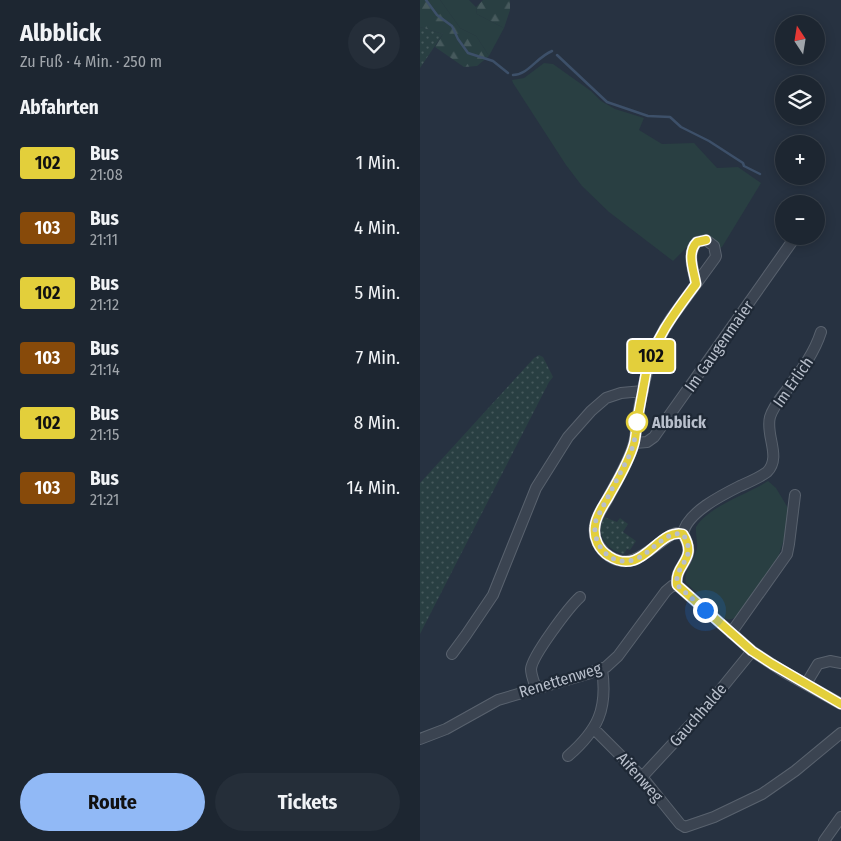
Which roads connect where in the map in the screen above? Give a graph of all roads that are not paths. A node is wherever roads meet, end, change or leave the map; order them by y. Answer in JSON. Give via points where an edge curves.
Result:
{"nodes":[{"id":1,"x":790,"y":245,"type":"edge"},
{"id":2,"x":696,"y":284,"type":"dead end"},
{"id":3,"x":822,"y":332,"type":"dead end"},
{"id":4,"x":643,"y":391,"type":"junction"},
{"id":5,"x":634,"y":443,"type":"junction"},
{"id":6,"x":795,"y":495,"type":"dead end"},
{"id":7,"x":683,"y":534,"type":"junction"},
{"id":8,"x":677,"y":585,"type":"junction"},
{"id":9,"x":580,"y":597,"type":"dead end"},
{"id":10,"x":731,"y":633,"type":"junction"},
{"id":11,"x":752,"y":651,"type":"junction"},
{"id":12,"x":452,"y":654,"type":"dead end"},
{"id":13,"x":841,"y":663,"type":"edge"},
{"id":14,"x":602,"y":669,"type":"junction"},
{"id":15,"x":806,"y":684,"type":"junction"},
{"id":16,"x":536,"y":688,"type":"junction"},
{"id":17,"x":841,"y":704,"type":"edge"},
{"id":18,"x":594,"y":728,"type":"junction"},
{"id":19,"x":841,"y":733,"type":"edge"},
{"id":20,"x":420,"y":739,"type":"edge"},
{"id":21,"x":568,"y":756,"type":"dead end"},
{"id":22,"x":642,"y":777,"type":"junction"},
{"id":23,"x":841,"y":817,"type":"edge"},
{"id":24,"x":824,"y":841,"type":"edge"}],
"edges":[{"from":1,"to":5,"type":"street","name":"Im Gaugenmaier","via":[[658,433],[649,442]]},
{"from":2,"to":4,"type":"street","via":[[657,343]]},
{"from":3,"to":7,"type":"street","name":"Im Erlich","via":[[815,349],[770,416],[768,431],[773,453],[770,468],[692,516]]},
{"from":4,"to":5,"type":"street"},
{"from":4,"to":12,"type":"street","via":[[621,393],[603,400],[563,444],[536,488],[493,594]]},
{"from":5,"to":7,"type":"street","via":[[596,520],[594,530],[598,544],[611,557],[627,561],[646,554],[671,535]]},
{"from":6,"to":10,"type":"street","via":[[790,544],[785,557]]},
{"from":7,"to":8,"type":"street","via":[[689,554],[677,575]]},
{"from":8,"to":10,"type":"street"},
{"from":8,"to":14,"type":"street","name":"Renettenweg","via":[[666,591],[618,656]]},
{"from":9,"to":16,"type":"street","via":[[534,660],[531,672]]},
{"from":10,"to":11,"type":"street"},
{"from":11,"to":15,"type":"street"},
{"from":11,"to":22,"type":"street","name":"Gauchhalde","via":[[704,710]]},
{"from":13,"to":15,"type":"street","via":[[818,664]]},
{"from":14,"to":16,"type":"street","name":"Renettenweg"},
{"from":14,"to":18,"type":"street","via":[[604,697]]},
{"from":15,"to":17,"type":"street"},
{"from":16,"to":20,"type":"street","name":"Renettenweg","via":[[498,700],[446,729]]},
{"from":18,"to":21,"type":"street"},
{"from":18,"to":22,"type":"street","name":"Aifenweg"},
{"from":19,"to":22,"type":"street","name":"Aifenweg","via":[[762,794],[690,827],[680,824]]},
{"from":23,"to":24,"type":"street"}]}
